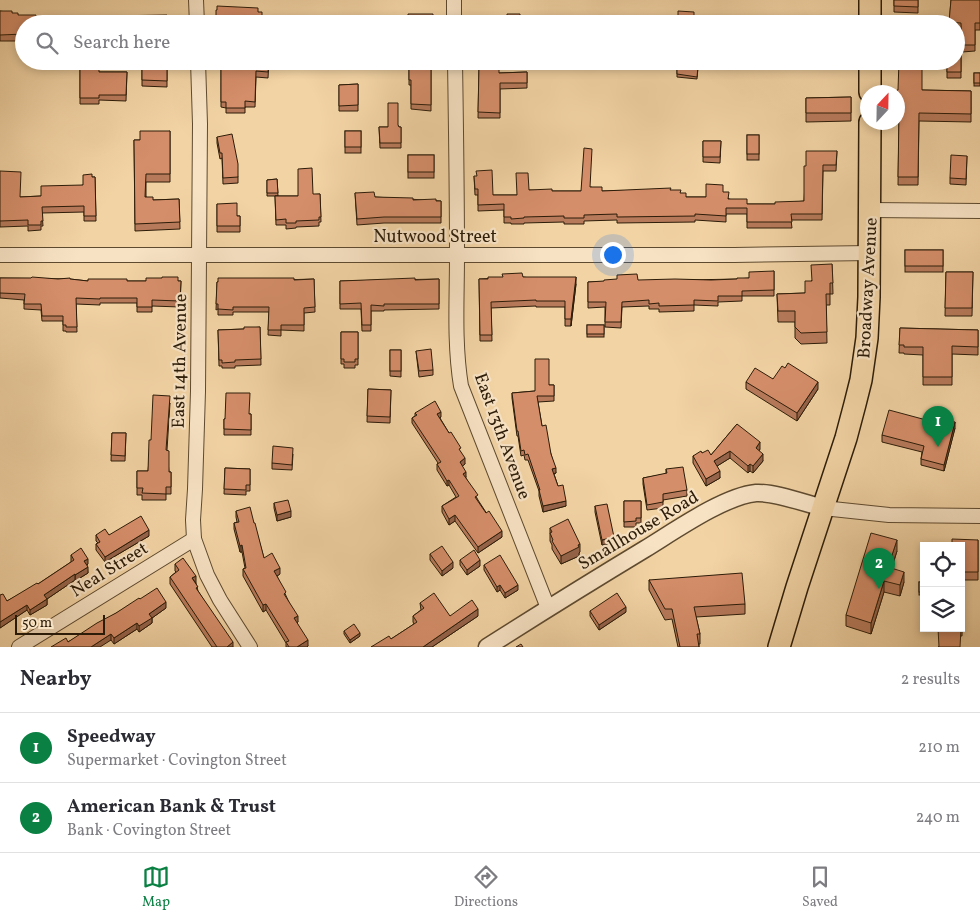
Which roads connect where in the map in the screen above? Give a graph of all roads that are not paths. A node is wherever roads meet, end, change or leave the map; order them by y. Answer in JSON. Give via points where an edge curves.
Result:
{"nodes":[{"id":1,"x":196,"y":0,"type":"edge"},
{"id":2,"x":454,"y":0,"type":"edge"},
{"id":3,"x":870,"y":0,"type":"edge"},
{"id":4,"x":197,"y":15,"type":"edge"},
{"id":5,"x":454,"y":15,"type":"edge"},
{"id":6,"x":870,"y":15,"type":"edge"},
{"id":7,"x":198,"y":70,"type":"edge"},
{"id":8,"x":455,"y":70,"type":"edge"},
{"id":9,"x":870,"y":70,"type":"edge"},
{"id":10,"x":870,"y":85,"type":"edge"},
{"id":11,"x":870,"y":130,"type":"edge"},
{"id":12,"x":870,"y":210,"type":"junction"},
{"id":13,"x":980,"y":211,"type":"edge"},
{"id":14,"x":870,"y":252,"type":"junction"},
{"id":15,"x":0,"y":254,"type":"edge"},
{"id":16,"x":198,"y":254,"type":"junction"},
{"id":17,"x":457,"y":255,"type":"junction"},
{"id":18,"x":823,"y":508,"type":"junction"},
{"id":19,"x":980,"y":516,"type":"edge"},
{"id":20,"x":194,"y":539,"type":"junction"},
{"id":21,"x":548,"y":608,"type":"junction"},
{"id":22,"x":19,"y":647,"type":"edge"},
{"id":23,"x":250,"y":647,"type":"edge"},
{"id":24,"x":487,"y":647,"type":"edge"},
{"id":25,"x":779,"y":647,"type":"edge"}],
"edges":[{"from":1,"to":4,"type":"street"},
{"from":2,"to":5,"type":"street"},
{"from":3,"to":6,"type":"main road"},
{"from":7,"to":16,"type":"street","name":"East 14th Avenue"},
{"from":8,"to":17,"type":"street","name":"East 13th Avenue"},
{"from":9,"to":10,"type":"main road"},
{"from":11,"to":12,"type":"main road","name":"Broadway Avenue"},
{"from":12,"to":13,"type":"street"},
{"from":12,"to":14,"type":"main road","name":"Broadway Avenue"},
{"from":14,"to":17,"type":"street","name":"Nutwood Street"},
{"from":14,"to":18,"type":"main road","name":"Broadway Avenue","via":[[867,338],[861,380]]},
{"from":15,"to":16,"type":"street","name":"Nutwood Street"},
{"from":16,"to":17,"type":"street","name":"Nutwood Street"},
{"from":16,"to":20,"type":"street","name":"East 14th Avenue"},
{"from":17,"to":21,"type":"street","name":"East 13th Avenue","via":[[456,324],[461,386]]},
{"from":18,"to":19,"type":"street","via":[[889,515]]},
{"from":18,"to":21,"type":"street","name":"Smallhouse Road","via":[[757,493],[729,501]]},
{"from":18,"to":25,"type":"main road","name":"Broadway Avenue"},
{"from":20,"to":22,"type":"street","name":"Neal Street"},
{"from":20,"to":23,"type":"street","name":"East 14th Avenue","via":[[207,575]]},
{"from":21,"to":24,"type":"street","name":"Smallhouse Road"}]}
